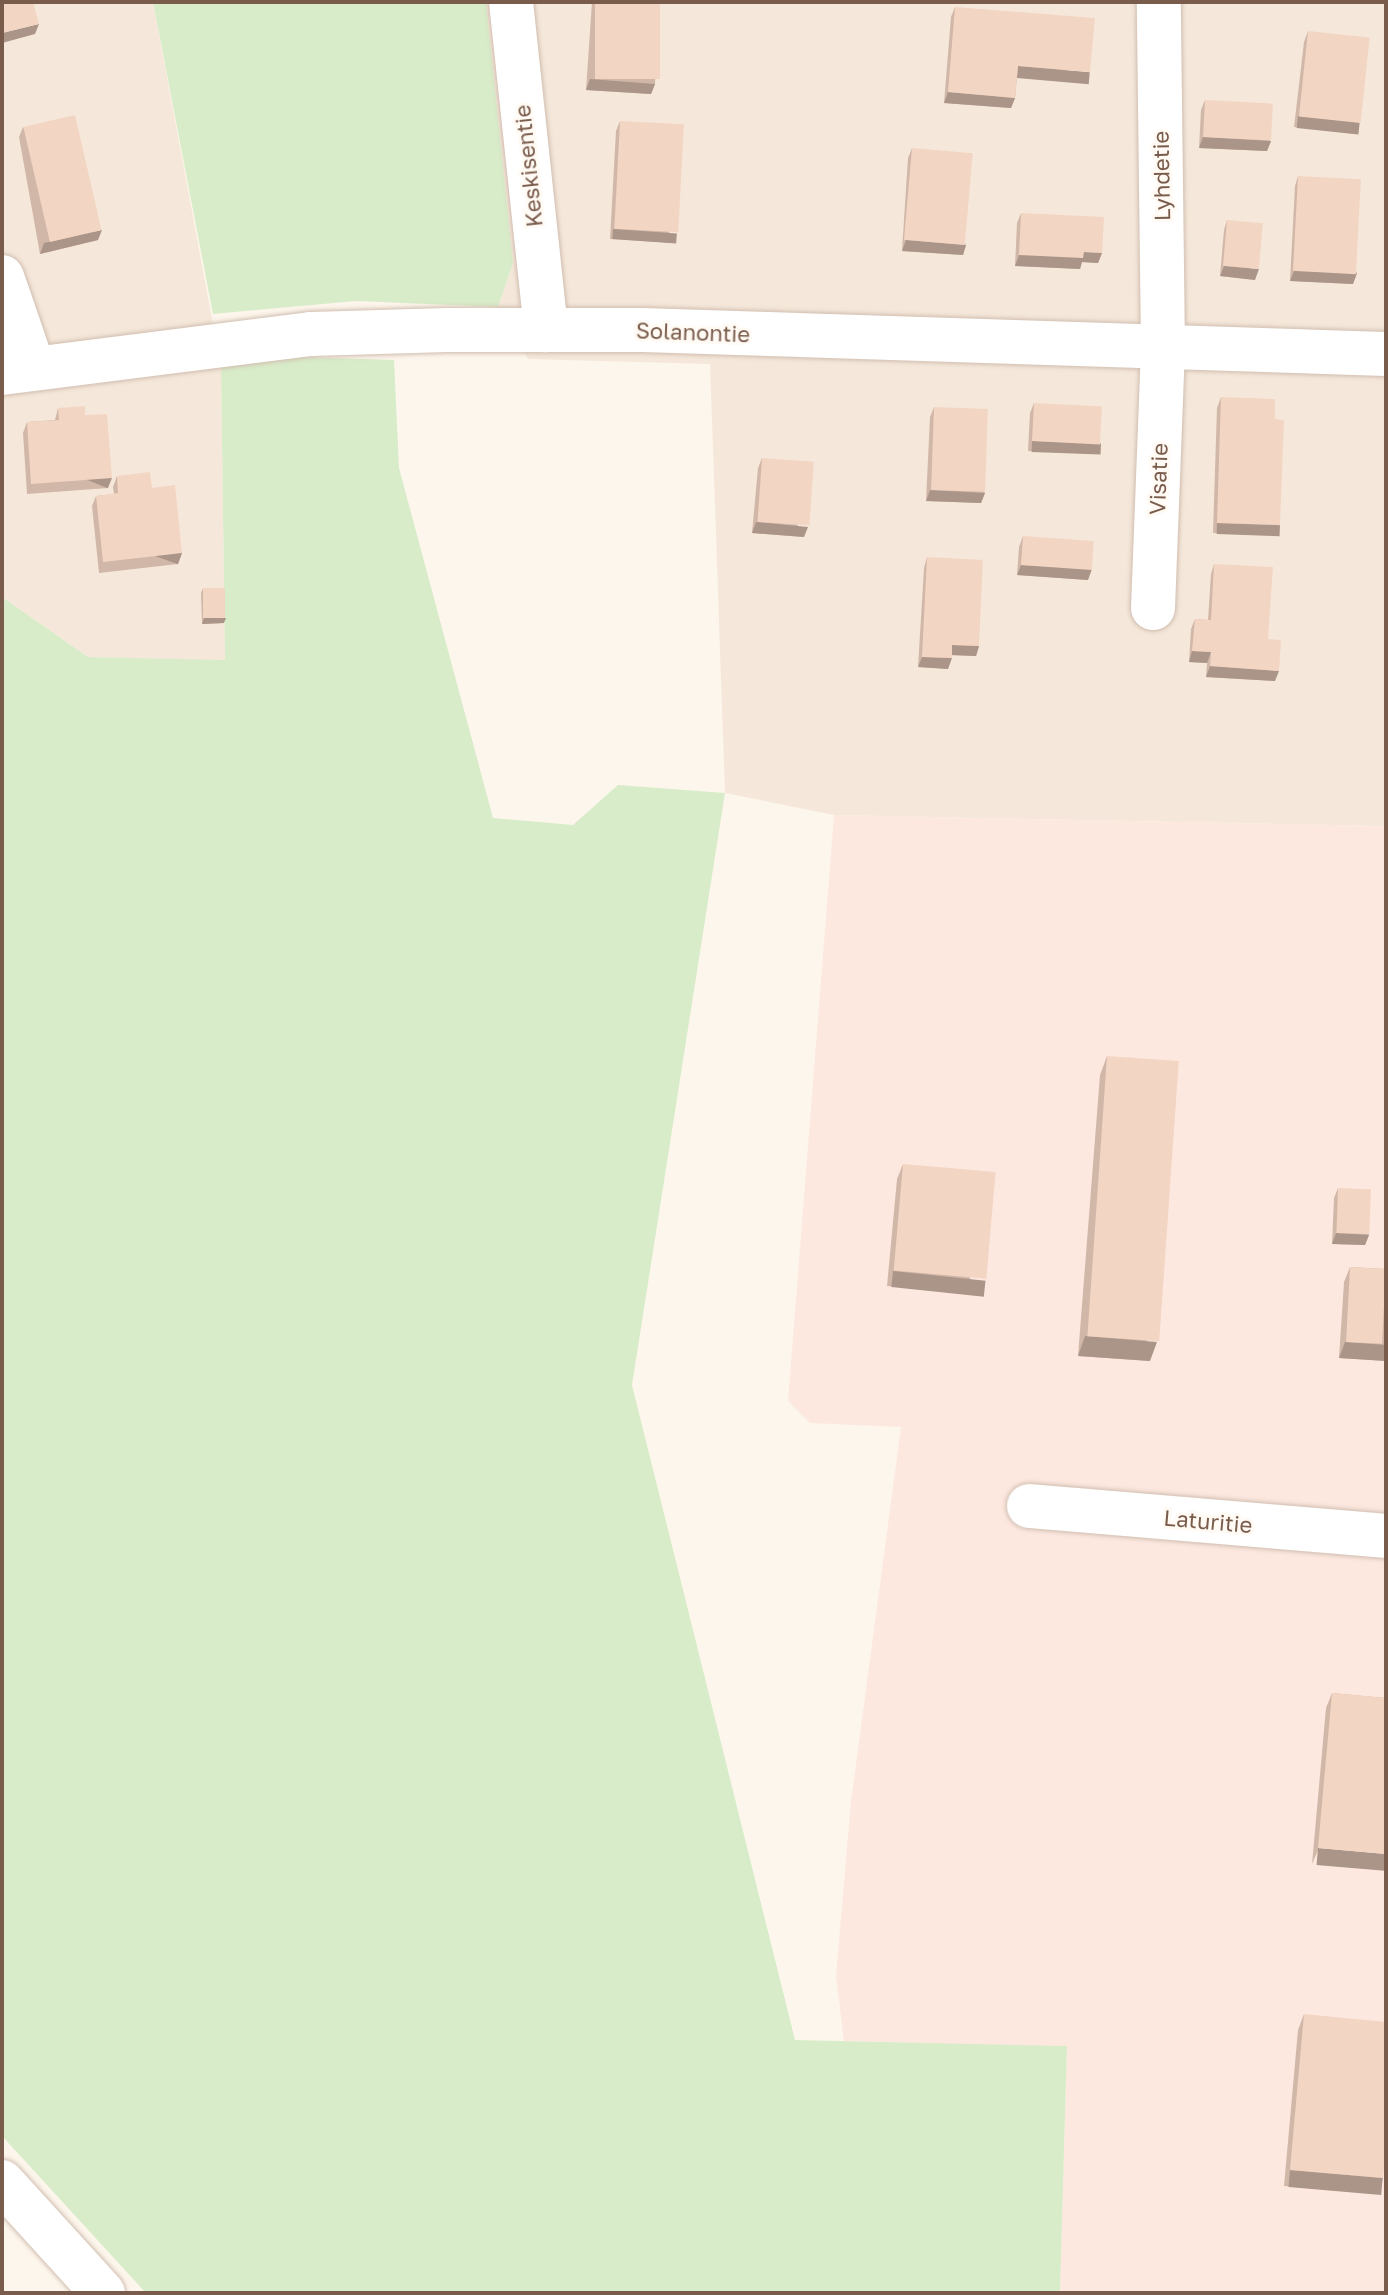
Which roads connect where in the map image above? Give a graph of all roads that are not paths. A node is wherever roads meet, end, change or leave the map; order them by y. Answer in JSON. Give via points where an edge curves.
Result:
{"nodes":[{"id":1,"x":511,"y":2,"type":"edge"},
{"id":2,"x":1159,"y":2,"type":"edge"},
{"id":3,"x":2,"y":277,"type":"edge"},
{"id":4,"x":546,"y":330,"type":"junction"},
{"id":5,"x":1163,"y":349,"type":"junction"},
{"id":6,"x":1386,"y":354,"type":"edge"},
{"id":7,"x":18,"y":370,"type":"edge"},
{"id":8,"x":1153,"y":608,"type":"dead end"},
{"id":9,"x":1029,"y":1506,"type":"dead end"},
{"id":10,"x":1386,"y":1536,"type":"edge"},
{"id":11,"x":2,"y":2182,"type":"edge"},
{"id":12,"x":103,"y":2293,"type":"edge"}],
"edges":[{"from":1,"to":4,"type":"street","name":"Keskisentie"},
{"from":2,"to":5,"type":"street","name":"Lyhdetie"},
{"from":3,"to":7,"type":"street"},
{"from":4,"to":5,"type":"street","name":"Solanontie"},
{"from":4,"to":7,"type":"street","name":"Solanontie","via":[[311,334]]},
{"from":5,"to":6,"type":"street","name":"Solanontie"},
{"from":5,"to":8,"type":"street","name":"Visatie"},
{"from":9,"to":10,"type":"street","name":"Laturitie"},
{"from":11,"to":12,"type":"street"}]}
